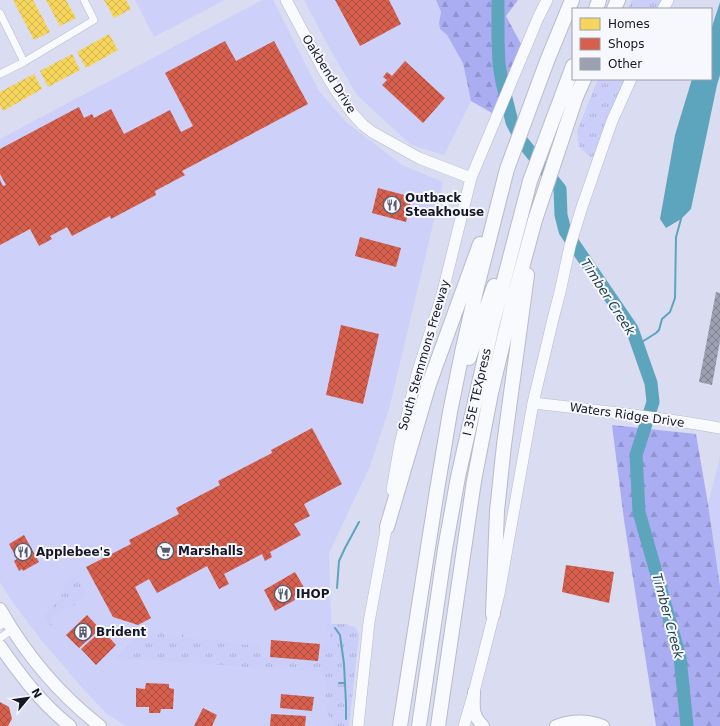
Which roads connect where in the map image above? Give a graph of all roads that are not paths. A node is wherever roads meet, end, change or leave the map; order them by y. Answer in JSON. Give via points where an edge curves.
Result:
{"nodes":[{"id":1,"x":84,"y":0,"type":"edge"},
{"id":2,"x":286,"y":0,"type":"edge"},
{"id":3,"x":547,"y":0,"type":"edge"},
{"id":4,"x":572,"y":0,"type":"edge"},
{"id":5,"x":0,"y":13,"type":"edge"},
{"id":6,"x":24,"y":62,"type":"junction"},
{"id":7,"x":572,"y":70,"type":"edge"},
{"id":8,"x":0,"y":74,"type":"edge"},
{"id":9,"x":583,"y":80,"type":"edge"},
{"id":10,"x":631,"y":80,"type":"edge"},
{"id":11,"x":507,"y":169,"type":"junction"},
{"id":12,"x":472,"y":178,"type":"junction"},
{"id":13,"x":530,"y":181,"type":"junction"},
{"id":14,"x":535,"y":220,"type":"junction"},
{"id":15,"x":533,"y":403,"type":"junction"},
{"id":16,"x":450,"y":412,"type":"junction"},
{"id":17,"x":720,"y":428,"type":"edge"},
{"id":18,"x":474,"y":482,"type":"junction"},
{"id":19,"x":387,"y":527,"type":"junction"},
{"id":20,"x":0,"y":609,"type":"edge"},
{"id":21,"x":493,"y":614,"type":"junction"},
{"id":22,"x":7,"y":625,"type":"edge"},
{"id":23,"x":0,"y":638,"type":"edge"},
{"id":24,"x":0,"y":646,"type":"edge"},
{"id":25,"x":474,"y":692,"type":"junction"},
{"id":26,"x":70,"y":726,"type":"edge"},
{"id":27,"x":100,"y":726,"type":"edge"},
{"id":28,"x":358,"y":726,"type":"edge"},
{"id":29,"x":400,"y":726,"type":"edge"},
{"id":30,"x":419,"y":726,"type":"edge"},
{"id":31,"x":423,"y":726,"type":"edge"},
{"id":32,"x":438,"y":726,"type":"edge"},
{"id":33,"x":464,"y":726,"type":"edge"},
{"id":34,"x":483,"y":726,"type":"edge"},
{"id":35,"x":556,"y":726,"type":"edge"},
{"id":36,"x":603,"y":726,"type":"edge"}],
"edges":[{"from":1,"to":6,"type":"street","via":[[94,20]]},
{"from":2,"to":12,"type":"main road","name":"Oakbend Drive","via":[[324,71],[363,125],[419,158]]},
{"from":3,"to":12,"type":"main road","name":"South Stemmons Freeway"},
{"from":4,"to":11,"type":"highway"},
{"from":5,"to":6,"type":"street"},
{"from":6,"to":8,"type":"street"},
{"from":7,"to":13,"type":"highway","name":"I 35E TEXpress"},
{"from":9,"to":14,"type":"highway"},
{"from":10,"to":15,"type":"main road","via":[[612,121],[570,246]]},
{"from":11,"to":16,"type":"highway","via":[[474,298]]},
{"from":11,"to":19,"type":"highway","via":[[429,384]]},
{"from":12,"to":19,"type":"main road","name":"South Stemmons Freeway","via":[[442,295],[411,398],[400,444]]},
{"from":13,"to":16,"type":"highway"},
{"from":13,"to":30,"type":"highway","name":"I 35E TEXpress","via":[[492,326],[458,477]]},
{"from":14,"to":18,"type":"highway","via":[[502,344]]},
{"from":14,"to":21,"type":"highway","via":[[504,445],[497,511]]},
{"from":15,"to":17,"type":"main road","name":"Waters Ridge Drive"},
{"from":15,"to":21,"type":"main road","via":[[504,568]]},
{"from":16,"to":29,"type":"highway"},
{"from":18,"to":31,"type":"highway"},
{"from":18,"to":32,"type":"highway"},
{"from":19,"to":28,"type":"main road","name":"South Stemmons Freeway","via":[[370,622]]},
{"from":20,"to":22,"type":"main road"},
{"from":21,"to":25,"type":"main road"},
{"from":22,"to":23,"type":"street"},
{"from":22,"to":27,"type":"main road","via":[[59,689]]},
{"from":24,"to":26,"type":"main road","via":[[41,700]]},
{"from":25,"to":33,"type":"main road"},
{"from":25,"to":34,"type":"main road","via":[[474,712]]},
{"from":35,"to":36,"type":"main road","via":[[582,721]]}]}
